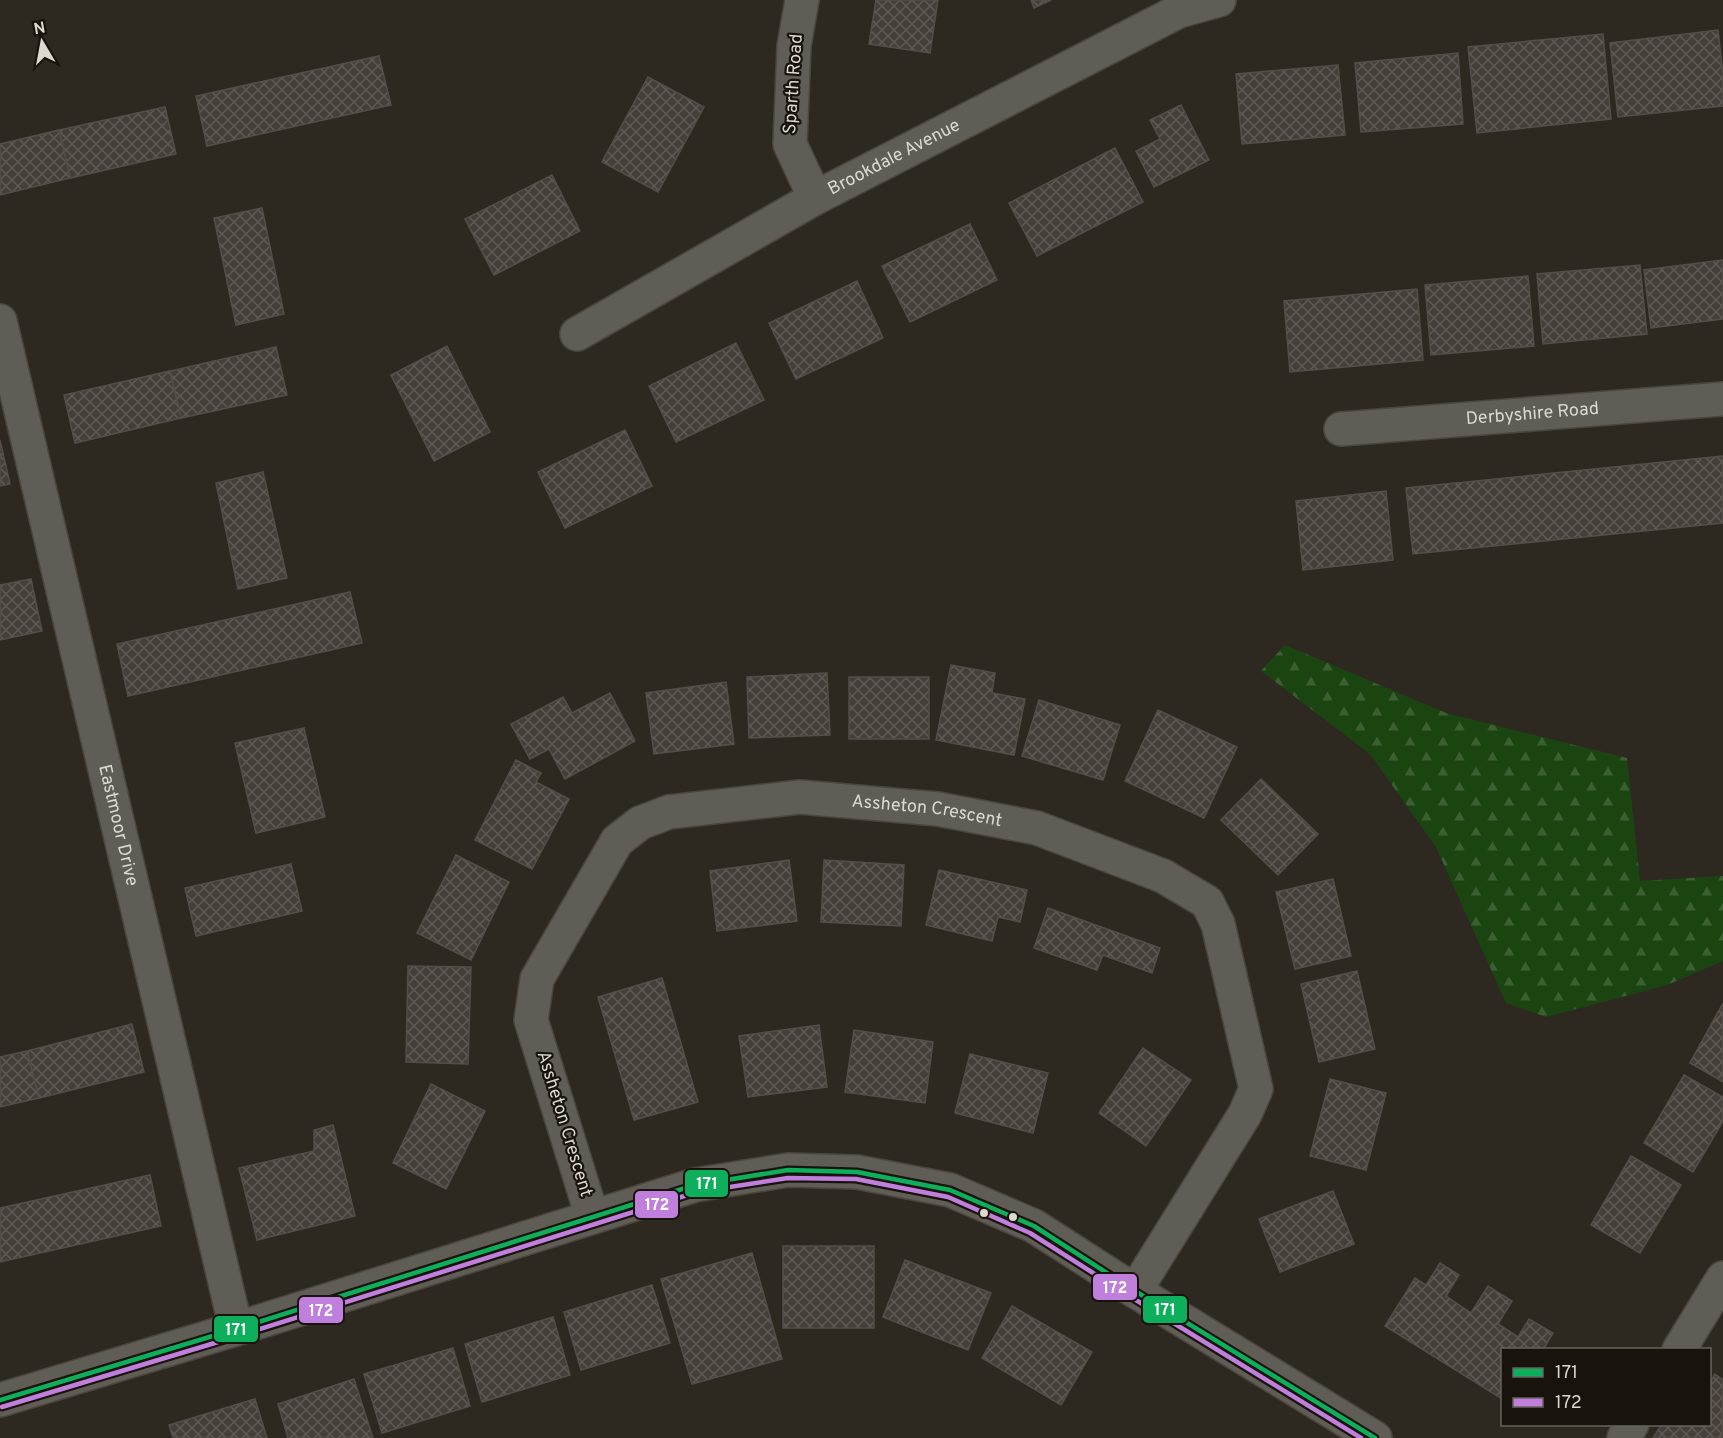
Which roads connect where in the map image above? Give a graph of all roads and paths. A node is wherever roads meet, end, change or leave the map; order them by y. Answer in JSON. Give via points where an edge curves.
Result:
{"nodes":[{"id":1,"x":802,"y":0,"type":"edge"},
{"id":2,"x":1219,"y":0,"type":"edge"},
{"id":3,"x":815,"y":198,"type":"junction"},
{"id":4,"x":0,"y":321,"type":"edge"},
{"id":5,"x":577,"y":334,"type":"dead end"},
{"id":6,"x":1723,"y":399,"type":"edge"},
{"id":7,"x":1341,"y":429,"type":"dead end"},
{"id":8,"x":592,"y":1216,"type":"junction"},
{"id":9,"x":1723,"y":1278,"type":"edge"},
{"id":10,"x":1135,"y":1291,"type":"junction"},
{"id":11,"x":236,"y":1329,"type":"junction"},
{"id":12,"x":1680,"y":1348,"type":"edge"},
{"id":13,"x":0,"y":1400,"type":"edge"},
{"id":14,"x":1375,"y":1438,"type":"edge"}],
"edges":[{"from":1,"to":3,"type":"street","name":"Sparth Road","via":[[794,46],[790,144]]},
{"from":2,"to":3,"type":"street","name":"Brookdale Avenue","via":[[1179,11]]},
{"from":3,"to":5,"type":"street","name":"Brookdale Avenue"},
{"from":4,"to":11,"type":"street","name":"Eastmoor Drive"},
{"from":6,"to":7,"type":"street","name":"Derbyshire Road"},
{"from":8,"to":10,"type":"street","via":[[695,1185],[788,1170],[857,1172],[950,1190],[1034,1226]]},
{"from":8,"to":10,"type":"street","name":"Assheton Crescent","via":[[531,1020],[537,979],[617,842],[640,823],[669,812],[800,797],[938,808],[1037,828],[1163,876],[1207,902],[1218,924],[1256,1089],[1245,1114]]},
{"from":8,"to":11,"type":"street"},
{"from":9,"to":12,"type":"street"},
{"from":10,"to":14,"type":"street"},
{"from":11,"to":13,"type":"street"}]}
